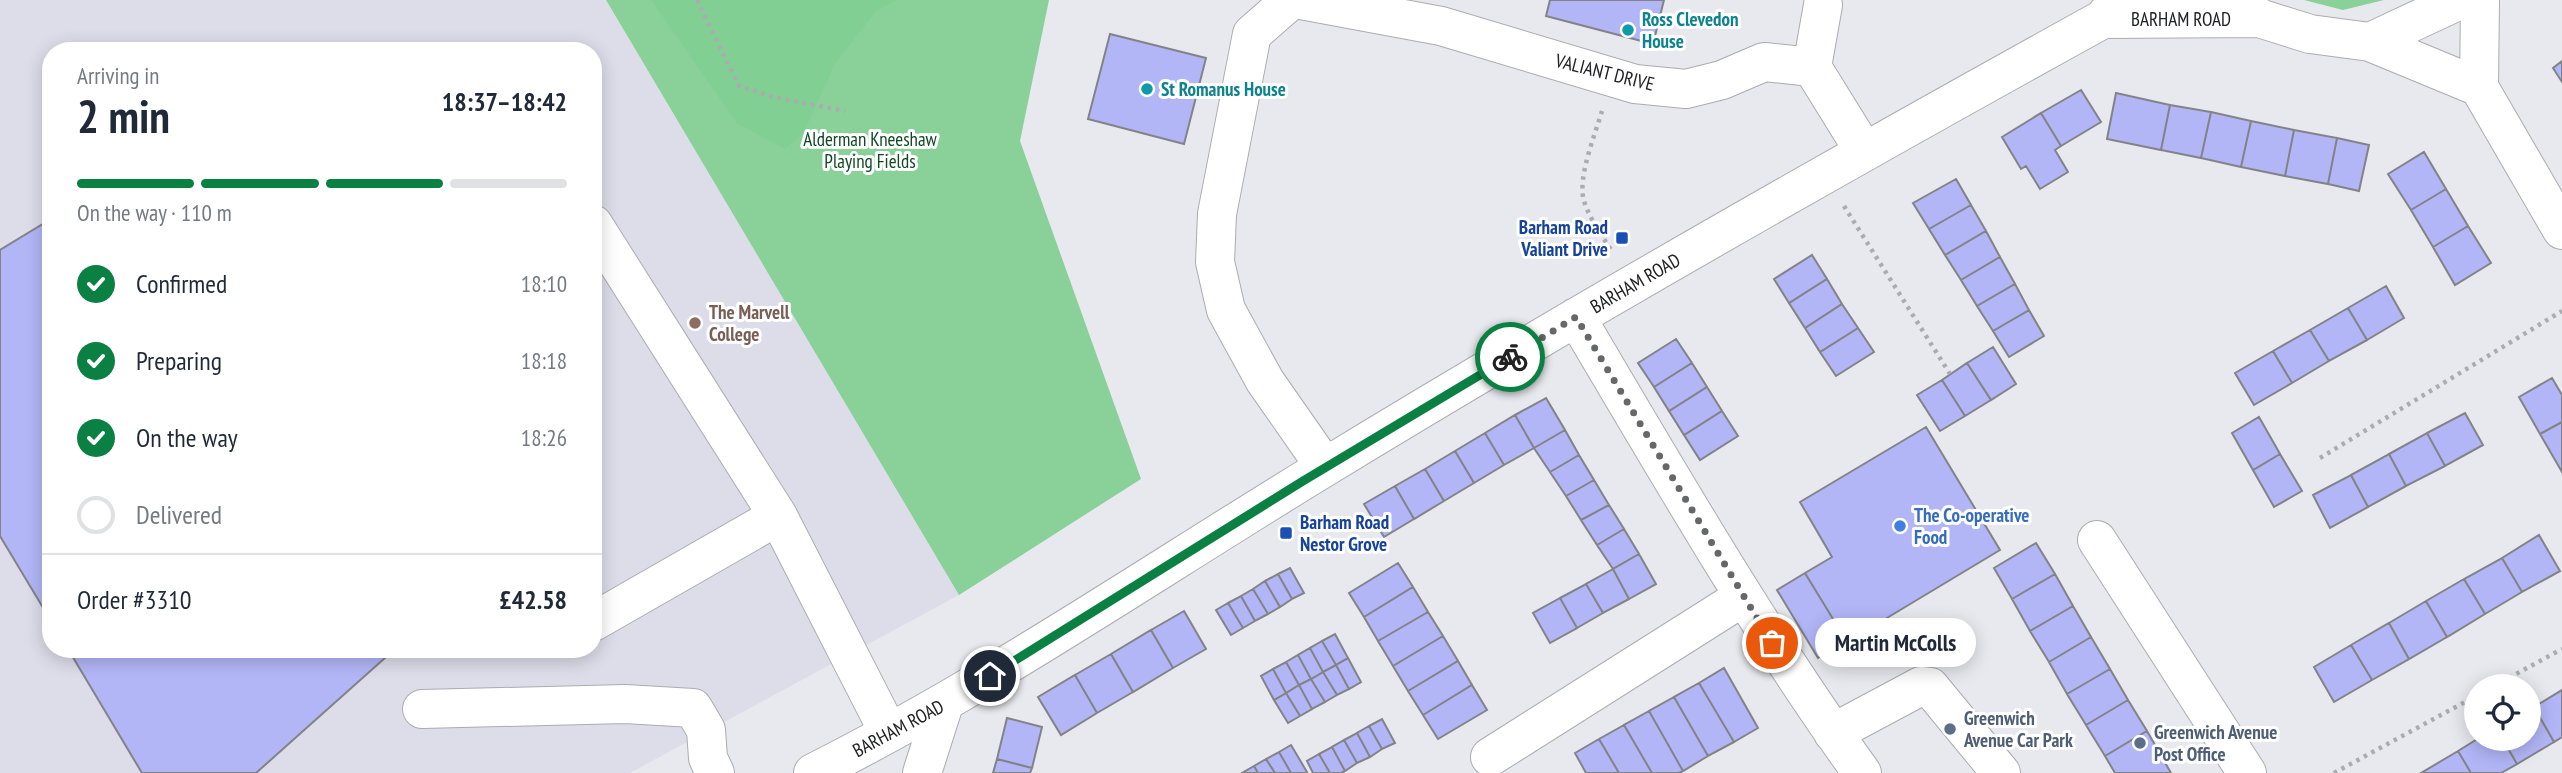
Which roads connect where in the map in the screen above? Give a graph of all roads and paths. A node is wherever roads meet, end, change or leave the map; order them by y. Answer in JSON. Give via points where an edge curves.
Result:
{"nodes":[{"id":1,"x":697,"y":0,"type":"edge"},
{"id":2,"x":1291,"y":0,"type":"edge"},
{"id":3,"x":1301,"y":0,"type":"edge"},
{"id":4,"x":2460,"y":0,"type":"edge"},
{"id":5,"x":2480,"y":0,"type":"edge"},
{"id":6,"x":1823,"y":5,"type":"dead end"},
{"id":7,"x":2250,"y":9,"type":"edge"},
{"id":8,"x":2111,"y":10,"type":"edge"},
{"id":9,"x":2370,"y":42,"type":"junction"},
{"id":10,"x":1812,"y":68,"type":"junction"},
{"id":11,"x":1612,"y":77,"type":"junction"},
{"id":12,"x":2479,"y":86,"type":"junction"},
{"id":13,"x":845,"y":111,"type":"dead end"},
{"id":14,"x":1864,"y":151,"type":"junction"},
{"id":15,"x":1824,"y":174,"type":"junction"},
{"id":16,"x":2562,"y":230,"type":"edge"},
{"id":17,"x":602,"y":238,"type":"edge"},
{"id":18,"x":1632,"y":285,"type":"junction"},
{"id":19,"x":2562,"y":311,"type":"edge"},
{"id":20,"x":1576,"y":317,"type":"junction"},
{"id":21,"x":1950,"y":374,"type":"dead end"},
{"id":22,"x":2320,"y":458,"type":"dead end"},
{"id":23,"x":1325,"y":467,"type":"junction"},
{"id":24,"x":778,"y":516,"type":"junction"},
{"id":25,"x":2097,"y":540,"type":"dead end"},
{"id":26,"x":1743,"y":597,"type":"junction"},
{"id":27,"x":602,"y":617,"type":"edge"},
{"id":28,"x":2562,"y":649,"type":"edge"},
{"id":29,"x":2516,"y":674,"type":"edge"},
{"id":30,"x":2464,"y":703,"type":"edge"},
{"id":31,"x":944,"y":704,"type":"junction"},
{"id":32,"x":422,"y":709,"type":"dead end"},
{"id":33,"x":889,"y":733,"type":"junction"},
{"id":34,"x":1833,"y":733,"type":"junction"},
{"id":35,"x":1490,"y":757,"type":"dead end"},
{"id":36,"x":823,"y":771,"type":"edge"},
{"id":37,"x":715,"y":773,"type":"edge"},
{"id":38,"x":922,"y":773,"type":"edge"},
{"id":39,"x":1862,"y":773,"type":"edge"},
{"id":40,"x":2001,"y":773,"type":"edge"},
{"id":41,"x":2247,"y":773,"type":"edge"},
{"id":42,"x":2334,"y":773,"type":"edge"}],
"edges":[{"from":1,"to":13,"type":"path","via":[[739,86]]},
{"from":2,"to":23,"type":"street","via":[[1252,34],[1217,214],[1215,262],[1226,310],[1265,381]]},
{"from":3,"to":11,"type":"street","name":"VALIANT DRIVE","via":[[1441,26]]},
{"from":4,"to":9,"type":"street"},
{"from":5,"to":12,"type":"street"},
{"from":6,"to":10,"type":"street"},
{"from":7,"to":8,"type":"street","name":"BARHAM ROAD"},
{"from":7,"to":9,"type":"street","name":"BARHAM ROAD","via":[[2310,34]]},
{"from":8,"to":14,"type":"street","name":"BARHAM ROAD"},
{"from":9,"to":12,"type":"street","name":"BARHAM ROAD"},
{"from":10,"to":11,"type":"street","name":"VALIANT DRIVE","via":[[1764,62],[1686,89]]},
{"from":10,"to":14,"type":"street"},
{"from":11,"to":18,"type":"path","via":[[1582,186],[1583,199]]},
{"from":12,"to":16,"type":"street"},
{"from":14,"to":15,"type":"street","name":"BARHAM ROAD"},
{"from":15,"to":18,"type":"street","name":"BARHAM ROAD"},
{"from":15,"to":21,"type":"path"},
{"from":17,"to":24,"type":"street"},
{"from":18,"to":20,"type":"street","name":"BARHAM ROAD"},
{"from":19,"to":22,"type":"path"},
{"from":20,"to":23,"type":"street","name":"BARHAM ROAD"},
{"from":20,"to":26,"type":"street"},
{"from":23,"to":31,"type":"street","name":"BARHAM ROAD"},
{"from":24,"to":27,"type":"street"},
{"from":24,"to":33,"type":"street"},
{"from":25,"to":41,"type":"street"},
{"from":26,"to":34,"type":"street"},
{"from":26,"to":35,"type":"street"},
{"from":28,"to":29,"type":"path"},
{"from":30,"to":42,"type":"path"},
{"from":31,"to":33,"type":"street","name":"BARHAM ROAD"},
{"from":31,"to":38,"type":"street"},
{"from":32,"to":37,"type":"street","via":[[625,704],[693,708],[706,730],[708,758]]},
{"from":33,"to":36,"type":"street","name":"BARHAM ROAD"},
{"from":34,"to":39,"type":"street"},
{"from":34,"to":40,"type":"street","via":[[1921,685],[1930,687]]}]}
